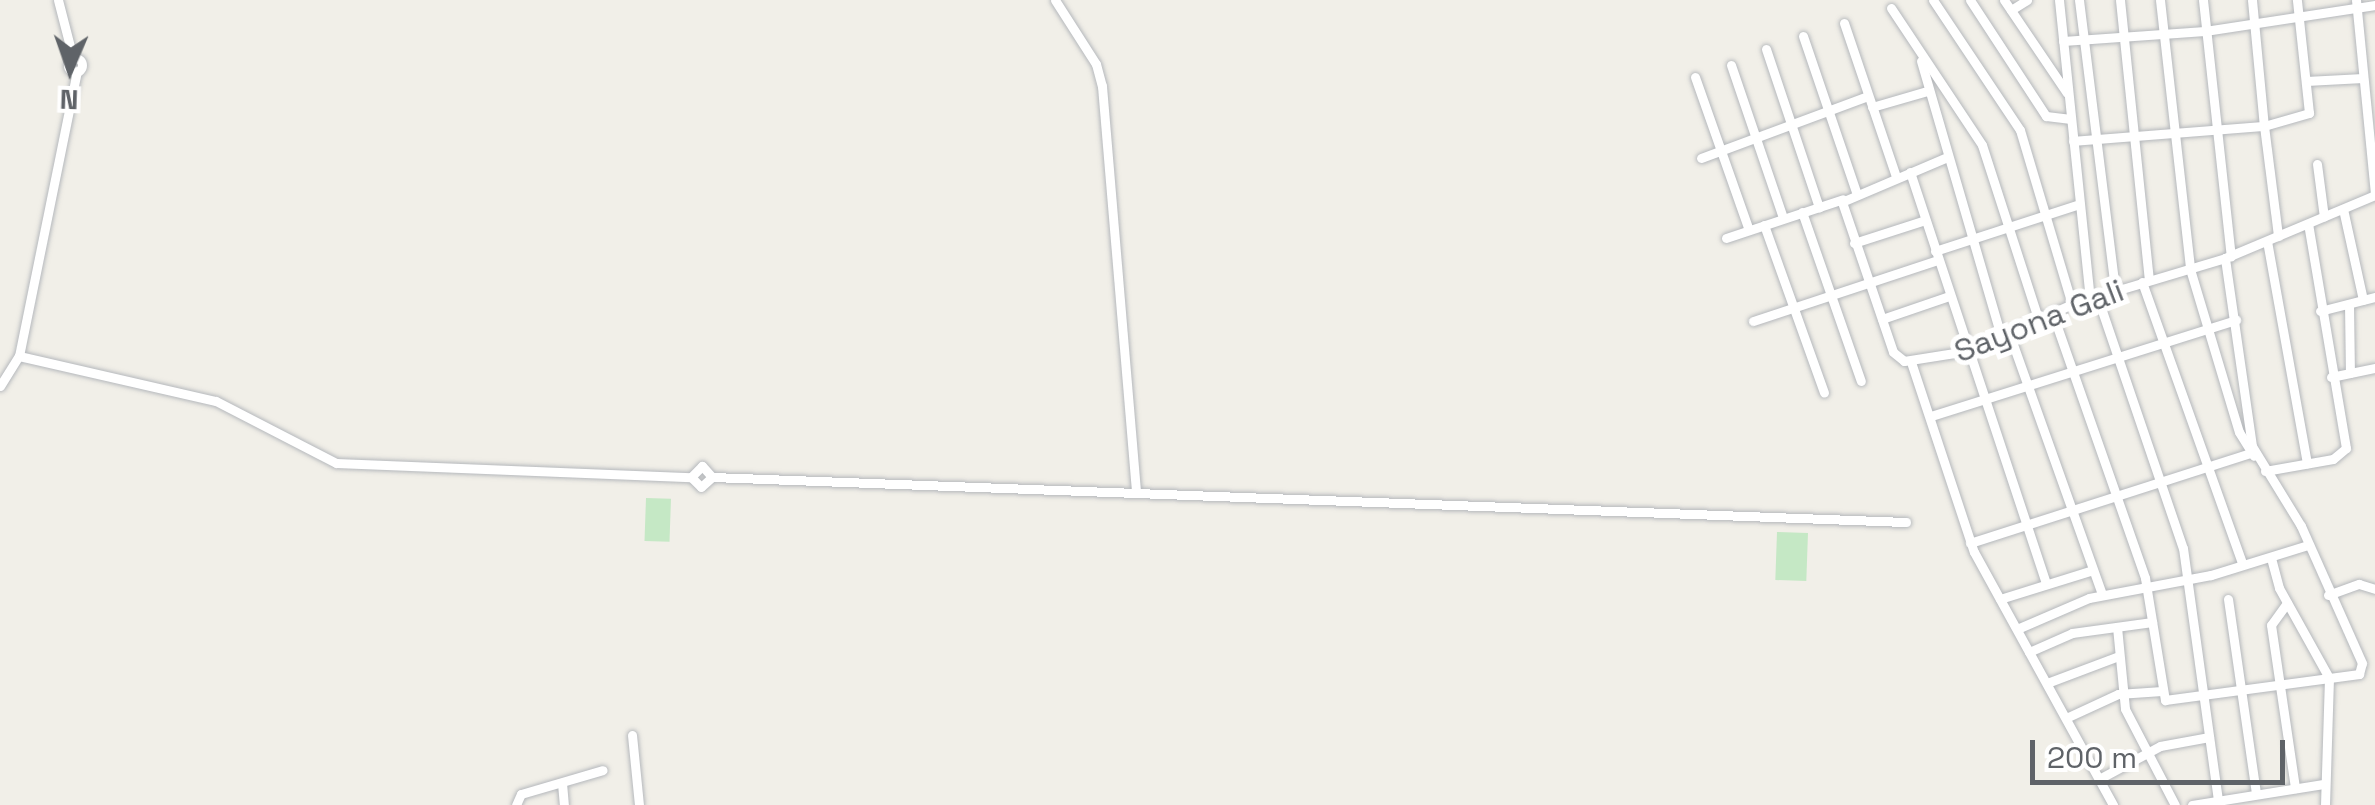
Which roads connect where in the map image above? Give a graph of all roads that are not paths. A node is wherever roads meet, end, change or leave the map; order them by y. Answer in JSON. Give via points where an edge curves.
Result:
{"nodes":[{"id":1,"x":58,"y":0,"type":"edge"},
{"id":2,"x":1056,"y":0,"type":"edge"},
{"id":3,"x":1934,"y":0,"type":"edge"},
{"id":4,"x":1970,"y":0,"type":"edge"},
{"id":5,"x":2004,"y":0,"type":"edge"},
{"id":6,"x":2027,"y":0,"type":"edge"},
{"id":7,"x":2059,"y":0,"type":"edge"},
{"id":8,"x":2078,"y":0,"type":"edge"},
{"id":9,"x":2120,"y":0,"type":"edge"},
{"id":10,"x":2160,"y":0,"type":"edge"},
{"id":11,"x":2202,"y":0,"type":"edge"},
{"id":12,"x":2252,"y":0,"type":"edge"},
{"id":13,"x":2297,"y":0,"type":"edge"},
{"id":14,"x":2356,"y":4,"type":"edge"},
{"id":15,"x":2375,"y":4,"type":"edge"},
{"id":16,"x":1891,"y":8,"type":"dead end"},
{"id":17,"x":2011,"y":10,"type":"junction"},
{"id":18,"x":2299,"y":16,"type":"junction"},
{"id":19,"x":1844,"y":23,"type":"dead end"},
{"id":20,"x":2254,"y":24,"type":"junction"},
{"id":21,"x":2206,"y":31,"type":"junction"},
{"id":22,"x":2164,"y":34,"type":"junction"},
{"id":23,"x":1804,"y":36,"type":"dead end"},
{"id":24,"x":2124,"y":37,"type":"junction"},
{"id":25,"x":2083,"y":40,"type":"junction"},
{"id":26,"x":2063,"y":41,"type":"junction"},
{"id":27,"x":2375,"y":47,"type":"edge"},
{"id":28,"x":2361,"y":48,"type":"junction"},
{"id":29,"x":1766,"y":50,"type":"dead end"},
{"id":30,"x":1920,"y":54,"type":"junction"},
{"id":31,"x":1731,"y":65,"type":"dead end"},
{"id":32,"x":1695,"y":77,"type":"dead end"},
{"id":33,"x":2363,"y":78,"type":"junction"},
{"id":34,"x":2306,"y":81,"type":"junction"},
{"id":35,"x":1927,"y":91,"type":"junction"},
{"id":36,"x":2370,"y":92,"type":"edge"},
{"id":37,"x":2068,"y":95,"type":"junction"},
{"id":38,"x":1870,"y":102,"type":"junction"},
{"id":39,"x":1828,"y":111,"type":"junction"},
{"id":40,"x":2071,"y":120,"type":"junction"},
{"id":41,"x":1791,"y":125,"type":"junction"},
{"id":42,"x":2264,"y":126,"type":"junction"},
{"id":43,"x":2216,"y":131,"type":"junction"},
{"id":44,"x":2174,"y":134,"type":"junction"},
{"id":45,"x":2134,"y":136,"type":"junction"},
{"id":46,"x":1757,"y":138,"type":"junction"},
{"id":47,"x":2093,"y":139,"type":"junction"},
{"id":48,"x":2372,"y":139,"type":"edge"},
{"id":49,"x":2073,"y":141,"type":"junction"},
{"id":50,"x":1720,"y":151,"type":"junction"},
{"id":51,"x":1701,"y":158,"type":"dead end"},
{"id":52,"x":1945,"y":158,"type":"junction"},
{"id":53,"x":2318,"y":164,"type":"dead end"},
{"id":54,"x":1910,"y":172,"type":"junction"},
{"id":55,"x":1896,"y":177,"type":"junction"},
{"id":56,"x":1856,"y":192,"type":"junction"},
{"id":57,"x":2375,"y":195,"type":"edge"},
{"id":58,"x":1844,"y":199,"type":"junction"},
{"id":59,"x":2080,"y":204,"type":"junction"},
{"id":60,"x":1819,"y":207,"type":"junction"},
{"id":61,"x":2342,"y":209,"type":"junction"},
{"id":62,"x":1802,"y":212,"type":"junction"},
{"id":63,"x":2045,"y":214,"type":"junction"},
{"id":64,"x":2324,"y":217,"type":"junction"},
{"id":65,"x":1784,"y":218,"type":"junction"},
{"id":66,"x":1925,"y":220,"type":"junction"},
{"id":67,"x":2308,"y":224,"type":"junction"},
{"id":68,"x":1764,"y":225,"type":"junction"},
{"id":69,"x":2009,"y":225,"type":"junction"},
{"id":70,"x":1748,"y":230,"type":"junction"},
{"id":71,"x":2278,"y":236,"type":"junction"},
{"id":72,"x":1726,"y":238,"type":"dead end"},
{"id":73,"x":1970,"y":238,"type":"junction"},
{"id":74,"x":2266,"y":241,"type":"junction"},
{"id":75,"x":1854,"y":243,"type":"junction"},
{"id":76,"x":1936,"y":255,"type":"junction"},
{"id":77,"x":2228,"y":257,"type":"junction"},
{"id":78,"x":2190,"y":270,"type":"junction"},
{"id":79,"x":2146,"y":281,"type":"junction"},
{"id":80,"x":1868,"y":282,"type":"junction"},
{"id":81,"x":2114,"y":290,"type":"junction"},
{"id":82,"x":1831,"y":295,"type":"junction"},
{"id":83,"x":1949,"y":296,"type":"junction"},
{"id":84,"x":2094,"y":297,"type":"junction"},
{"id":85,"x":2371,"y":301,"type":"edge"},
{"id":86,"x":2072,"y":304,"type":"junction"},
{"id":87,"x":2349,"y":304,"type":"junction"},
{"id":88,"x":1793,"y":307,"type":"junction"},
{"id":89,"x":2320,"y":311,"type":"junction"},
{"id":90,"x":2052,"y":312,"type":"junction"},
{"id":91,"x":2038,"y":318,"type":"junction"},
{"id":92,"x":1882,"y":320,"type":"junction"},
{"id":93,"x":2236,"y":320,"type":"junction"},
{"id":94,"x":1753,"y":321,"type":"dead end"},
{"id":95,"x":2206,"y":328,"type":"junction"},
{"id":96,"x":2005,"y":335,"type":"junction"},
{"id":97,"x":2162,"y":342,"type":"junction"},
{"id":98,"x":1967,"y":352,"type":"junction"},
{"id":99,"x":18,"y":356,"type":"junction"},
{"id":100,"x":2118,"y":356,"type":"junction"},
{"id":101,"x":1911,"y":362,"type":"junction"},
{"id":102,"x":2375,"y":368,"type":"edge"},
{"id":103,"x":2072,"y":370,"type":"junction"},
{"id":104,"x":2350,"y":373,"type":"junction"},
{"id":105,"x":2331,"y":377,"type":"junction"},
{"id":106,"x":1861,"y":381,"type":"dead end"},
{"id":107,"x":2028,"y":385,"type":"junction"},
{"id":108,"x":0,"y":386,"type":"edge"},
{"id":109,"x":1824,"y":393,"type":"dead end"},
{"id":110,"x":1982,"y":400,"type":"junction"},
{"id":111,"x":1931,"y":416,"type":"junction"},
{"id":112,"x":2253,"y":455,"type":"junction"},
{"id":113,"x":2306,"y":463,"type":"junction"},
{"id":114,"x":2207,"y":467,"type":"junction"},
{"id":115,"x":2265,"y":471,"type":"junction"},
{"id":116,"x":2162,"y":482,"type":"junction"},
{"id":117,"x":1136,"y":491,"type":"junction"},
{"id":118,"x":2116,"y":498,"type":"junction"},
{"id":119,"x":2071,"y":511,"type":"junction"},
{"id":120,"x":1906,"y":522,"type":"dead end"},
{"id":121,"x":2026,"y":526,"type":"junction"},
{"id":122,"x":1970,"y":543,"type":"junction"},
{"id":123,"x":2308,"y":545,"type":"junction"},
{"id":124,"x":2270,"y":558,"type":"junction"},
{"id":125,"x":2242,"y":565,"type":"junction"},
{"id":126,"x":2093,"y":570,"type":"junction"},
{"id":127,"x":2187,"y":580,"type":"junction"},
{"id":128,"x":2046,"y":584,"type":"junction"},
{"id":129,"x":2147,"y":587,"type":"junction"},
{"id":130,"x":2375,"y":589,"type":"edge"},
{"id":131,"x":2102,"y":594,"type":"junction"},
{"id":132,"x":2328,"y":595,"type":"junction"},
{"id":133,"x":2000,"y":598,"type":"junction"},
{"id":134,"x":2228,"y":599,"type":"dead end"},
{"id":135,"x":2287,"y":603,"type":"junction"},
{"id":136,"x":2152,"y":622,"type":"junction"},
{"id":137,"x":2117,"y":627,"type":"junction"},
{"id":138,"x":2017,"y":629,"type":"junction"},
{"id":139,"x":2030,"y":652,"type":"junction"},
{"id":140,"x":2119,"y":656,"type":"junction"},
{"id":141,"x":2364,"y":668,"type":"junction"},
{"id":142,"x":2375,"y":671,"type":"edge"},
{"id":143,"x":2329,"y":678,"type":"junction"},
{"id":144,"x":2047,"y":683,"type":"junction"},
{"id":145,"x":2279,"y":686,"type":"junction"},
{"id":146,"x":2162,"y":691,"type":"junction"},
{"id":147,"x":2240,"y":692,"type":"junction"},
{"id":148,"x":2123,"y":693,"type":"junction"},
{"id":149,"x":2204,"y":699,"type":"junction"},
{"id":150,"x":2066,"y":718,"type":"junction"},
{"id":151,"x":632,"y":735,"type":"dead end"},
{"id":152,"x":2209,"y":737,"type":"junction"},
{"id":153,"x":2152,"y":752,"type":"junction"},
{"id":154,"x":603,"y":770,"type":"dead end"},
{"id":155,"x":2099,"y":779,"type":"junction"},
{"id":156,"x":562,"y":783,"type":"junction"},
{"id":157,"x":2323,"y":784,"type":"junction"},
{"id":158,"x":2295,"y":788,"type":"junction"},
{"id":159,"x":2274,"y":792,"type":"junction"},
{"id":160,"x":2256,"y":794,"type":"junction"},
{"id":161,"x":2224,"y":801,"type":"edge"},
{"id":162,"x":2198,"y":804,"type":"edge"},
{"id":163,"x":516,"y":805,"type":"edge"},
{"id":164,"x":564,"y":805,"type":"edge"},
{"id":165,"x":639,"y":805,"type":"edge"},
{"id":166,"x":2113,"y":805,"type":"edge"},
{"id":167,"x":2175,"y":805,"type":"edge"},
{"id":168,"x":2276,"y":805,"type":"edge"},
{"id":169,"x":2325,"y":805,"type":"edge"}],
"edges":[{"from":1,"to":99,"type":"street","via":[[73,58],[81,63]]},
{"from":2,"to":117,"type":"street","via":[[1096,64],[1102,86]]},
{"from":3,"to":63,"type":"street","via":[[2014,119]]},
{"from":4,"to":40,"type":"street","via":[[2046,116]]},
{"from":5,"to":17,"type":"street"},
{"from":6,"to":17,"type":"street"},
{"from":7,"to":26,"type":"street"},
{"from":8,"to":25,"type":"street"},
{"from":9,"to":24,"type":"street"},
{"from":10,"to":22,"type":"street"},
{"from":11,"to":21,"type":"street"},
{"from":12,"to":20,"type":"street"},
{"from":13,"to":18,"type":"street"},
{"from":14,"to":15,"type":"street"},
{"from":14,"to":18,"type":"street"},
{"from":14,"to":28,"type":"street"},
{"from":16,"to":30,"type":"street"},
{"from":17,"to":37,"type":"street"},
{"from":18,"to":20,"type":"street"},
{"from":18,"to":34,"type":"street"},
{"from":19,"to":38,"type":"street"},
{"from":20,"to":21,"type":"street"},
{"from":20,"to":42,"type":"street"},
{"from":21,"to":22,"type":"street"},
{"from":21,"to":43,"type":"street"},
{"from":22,"to":24,"type":"street"},
{"from":22,"to":44,"type":"street"},
{"from":23,"to":39,"type":"street"},
{"from":24,"to":25,"type":"street"},
{"from":24,"to":45,"type":"street"},
{"from":25,"to":26,"type":"street"},
{"from":25,"to":47,"type":"street"},
{"from":26,"to":37,"type":"street"},
{"from":27,"to":28,"type":"street"},
{"from":28,"to":33,"type":"street"},
{"from":29,"to":41,"type":"street"},
{"from":30,"to":35,"type":"street"},
{"from":30,"to":69,"type":"street","via":[[1982,146]]},
{"from":31,"to":46,"type":"street"},
{"from":32,"to":50,"type":"street"},
{"from":33,"to":34,"type":"street"},
{"from":33,"to":36,"type":"street"},
{"from":34,"to":42,"type":"street","via":[[2307,116]]},
{"from":35,"to":38,"type":"street"},
{"from":35,"to":52,"type":"street"},
{"from":36,"to":48,"type":"street"},
{"from":37,"to":40,"type":"street"},
{"from":38,"to":39,"type":"street"},
{"from":38,"to":55,"type":"street"},
{"from":39,"to":41,"type":"street"},
{"from":39,"to":56,"type":"street"},
{"from":40,"to":49,"type":"street"},
{"from":41,"to":46,"type":"street"},
{"from":41,"to":60,"type":"street"},
{"from":42,"to":43,"type":"street"},
{"from":42,"to":71,"type":"street"},
{"from":43,"to":44,"type":"street"},
{"from":43,"to":77,"type":"street"},
{"from":44,"to":45,"type":"street"},
{"from":44,"to":78,"type":"street"},
{"from":45,"to":47,"type":"street"},
{"from":45,"to":79,"type":"street"},
{"from":46,"to":50,"type":"street"},
{"from":46,"to":65,"type":"street"},
{"from":47,"to":49,"type":"street"},
{"from":47,"to":81,"type":"street"},
{"from":48,"to":57,"type":"street"},
{"from":49,"to":59,"type":"street"},
{"from":50,"to":51,"type":"street"},
{"from":50,"to":70,"type":"street"},
{"from":52,"to":54,"type":"street"},
{"from":52,"to":73,"type":"street"},
{"from":53,"to":64,"type":"street"},
{"from":54,"to":55,"type":"street"},
{"from":54,"to":66,"type":"street"},
{"from":55,"to":56,"type":"street"},
{"from":56,"to":58,"type":"street"},
{"from":57,"to":61,"type":"street","name":"Sayona Gali"},
{"from":58,"to":60,"type":"street"},
{"from":58,"to":75,"type":"street","name":"Sayona Gali"},
{"from":59,"to":63,"type":"street"},
{"from":59,"to":84,"type":"street"},
{"from":60,"to":62,"type":"street"},
{"from":61,"to":64,"type":"street","name":"Sayona Gali"},
{"from":61,"to":85,"type":"street"},
{"from":62,"to":65,"type":"street"},
{"from":62,"to":82,"type":"street"},
{"from":63,"to":69,"type":"street"},
{"from":63,"to":86,"type":"street"},
{"from":64,"to":67,"type":"street","name":"Sayona Gali"},
{"from":65,"to":68,"type":"street"},
{"from":66,"to":75,"type":"street"},
{"from":66,"to":76,"type":"street"},
{"from":67,"to":71,"type":"street","name":"Sayona Gali"},
{"from":67,"to":89,"type":"street"},
{"from":68,"to":70,"type":"street"},
{"from":68,"to":88,"type":"street"},
{"from":69,"to":73,"type":"street"},
{"from":69,"to":91,"type":"street"},
{"from":70,"to":72,"type":"street"},
{"from":71,"to":74,"type":"street","name":"Sayona Gali"},
{"from":73,"to":76,"type":"street"},
{"from":73,"to":96,"type":"street"},
{"from":74,"to":77,"type":"street","name":"Sayona Gali"},
{"from":74,"to":113,"type":"street"},
{"from":75,"to":80,"type":"street","name":"Sayona Gali"},
{"from":76,"to":80,"type":"street"},
{"from":76,"to":83,"type":"street"},
{"from":77,"to":78,"type":"street","name":"Sayona Gali"},
{"from":77,"to":93,"type":"street"},
{"from":78,"to":79,"type":"street","name":"Sayona Gali"},
{"from":78,"to":95,"type":"street"},
{"from":79,"to":81,"type":"street","name":"Sayona Gali"},
{"from":79,"to":97,"type":"street"},
{"from":80,"to":82,"type":"street"},
{"from":80,"to":92,"type":"street","name":"Sayona Gali"},
{"from":81,"to":84,"type":"street","name":"Sayona Gali"},
{"from":82,"to":88,"type":"street"},
{"from":82,"to":106,"type":"street"},
{"from":83,"to":92,"type":"street"},
{"from":83,"to":98,"type":"street"},
{"from":84,"to":86,"type":"street","name":"Sayona Gali"},
{"from":84,"to":100,"type":"street"},
{"from":85,"to":87,"type":"street"},
{"from":86,"to":90,"type":"street","name":"Sayona Gali"},
{"from":87,"to":89,"type":"street"},
{"from":87,"to":104,"type":"street"},
{"from":88,"to":94,"type":"street"},
{"from":88,"to":109,"type":"street"},
{"from":89,"to":105,"type":"street"},
{"from":90,"to":91,"type":"street","name":"Sayona Gali"},
{"from":90,"to":103,"type":"street"},
{"from":91,"to":96,"type":"street","name":"Sayona Gali"},
{"from":92,"to":101,"type":"street","name":"Sayona Gali","via":[[1894,352]]},
{"from":93,"to":95,"type":"street"},
{"from":93,"to":112,"type":"street"},
{"from":95,"to":97,"type":"street"},
{"from":95,"to":112,"type":"street"},
{"from":96,"to":98,"type":"street","name":"Sayona Gali"},
{"from":96,"to":107,"type":"street"},
{"from":97,"to":100,"type":"street"},
{"from":97,"to":114,"type":"street"},
{"from":98,"to":101,"type":"street","name":"Sayona Gali"},
{"from":98,"to":110,"type":"street"},
{"from":99,"to":108,"type":"street"},
{"from":99,"to":117,"type":"street","via":[[216,401],[336,463],[691,477],[702,466],[712,477]]},
{"from":100,"to":103,"type":"street"},
{"from":100,"to":116,"type":"street"},
{"from":101,"to":111,"type":"street"},
{"from":102,"to":104,"type":"street"},
{"from":103,"to":107,"type":"street"},
{"from":103,"to":118,"type":"street"},
{"from":104,"to":105,"type":"street"},
{"from":105,"to":113,"type":"street","via":[[2346,448],[2340,458]]},
{"from":107,"to":110,"type":"street"},
{"from":107,"to":119,"type":"street"},
{"from":110,"to":111,"type":"street"},
{"from":110,"to":121,"type":"street"},
{"from":111,"to":122,"type":"street"},
{"from":112,"to":114,"type":"street"},
{"from":112,"to":115,"type":"street"},
{"from":113,"to":115,"type":"street"},
{"from":114,"to":116,"type":"street"},
{"from":114,"to":125,"type":"street"},
{"from":115,"to":123,"type":"street"},
{"from":116,"to":118,"type":"street"},
{"from":116,"to":127,"type":"street"},
{"from":117,"to":120,"type":"street"},
{"from":118,"to":119,"type":"street"},
{"from":118,"to":129,"type":"street"},
{"from":119,"to":121,"type":"street"},
{"from":119,"to":126,"type":"street"},
{"from":121,"to":122,"type":"street"},
{"from":121,"to":128,"type":"street"},
{"from":122,"to":133,"type":"street"},
{"from":123,"to":124,"type":"street"},
{"from":123,"to":132,"type":"street"},
{"from":124,"to":125,"type":"street"},
{"from":124,"to":135,"type":"street"},
{"from":125,"to":127,"type":"street"},
{"from":126,"to":128,"type":"street"},
{"from":126,"to":131,"type":"street"},
{"from":127,"to":129,"type":"street"},
{"from":127,"to":149,"type":"street"},
{"from":128,"to":133,"type":"street"},
{"from":129,"to":131,"type":"street"},
{"from":129,"to":136,"type":"street"},
{"from":130,"to":132,"type":"street","via":[[2359,584]]},
{"from":131,"to":138,"type":"street"},
{"from":132,"to":141,"type":"street"},
{"from":133,"to":138,"type":"street"},
{"from":134,"to":147,"type":"street"},
{"from":135,"to":143,"type":"street"},
{"from":135,"to":145,"type":"street","via":[[2271,621]]},
{"from":136,"to":137,"type":"street"},
{"from":136,"to":146,"type":"street"},
{"from":137,"to":139,"type":"street","via":[[2072,632]]},
{"from":137,"to":140,"type":"street"},
{"from":138,"to":139,"type":"street"},
{"from":139,"to":144,"type":"street"},
{"from":140,"to":144,"type":"street"},
{"from":140,"to":148,"type":"street"},
{"from":141,"to":142,"type":"street"},
{"from":141,"to":143,"type":"street"},
{"from":143,"to":145,"type":"street"},
{"from":143,"to":157,"type":"street"},
{"from":144,"to":150,"type":"street"},
{"from":145,"to":147,"type":"street"},
{"from":145,"to":158,"type":"street"},
{"from":146,"to":148,"type":"street"},
{"from":146,"to":149,"type":"street","via":[[2172,704]]},
{"from":147,"to":149,"type":"street"},
{"from":147,"to":160,"type":"street"},
{"from":148,"to":150,"type":"street"},
{"from":148,"to":153,"type":"street","via":[[2130,722]]},
{"from":149,"to":152,"type":"street"},
{"from":150,"to":155,"type":"street"},
{"from":151,"to":165,"type":"street"},
{"from":152,"to":153,"type":"street"},
{"from":152,"to":161,"type":"street"},
{"from":153,"to":155,"type":"street"},
{"from":153,"to":167,"type":"street"},
{"from":154,"to":156,"type":"street"},
{"from":155,"to":166,"type":"street"},
{"from":156,"to":163,"type":"street","via":[[521,794]]},
{"from":156,"to":164,"type":"street"},
{"from":157,"to":158,"type":"street"},
{"from":157,"to":169,"type":"street"},
{"from":158,"to":159,"type":"street"},
{"from":159,"to":160,"type":"street"},
{"from":159,"to":168,"type":"street"},
{"from":160,"to":161,"type":"street"},
{"from":161,"to":162,"type":"street"}]}
